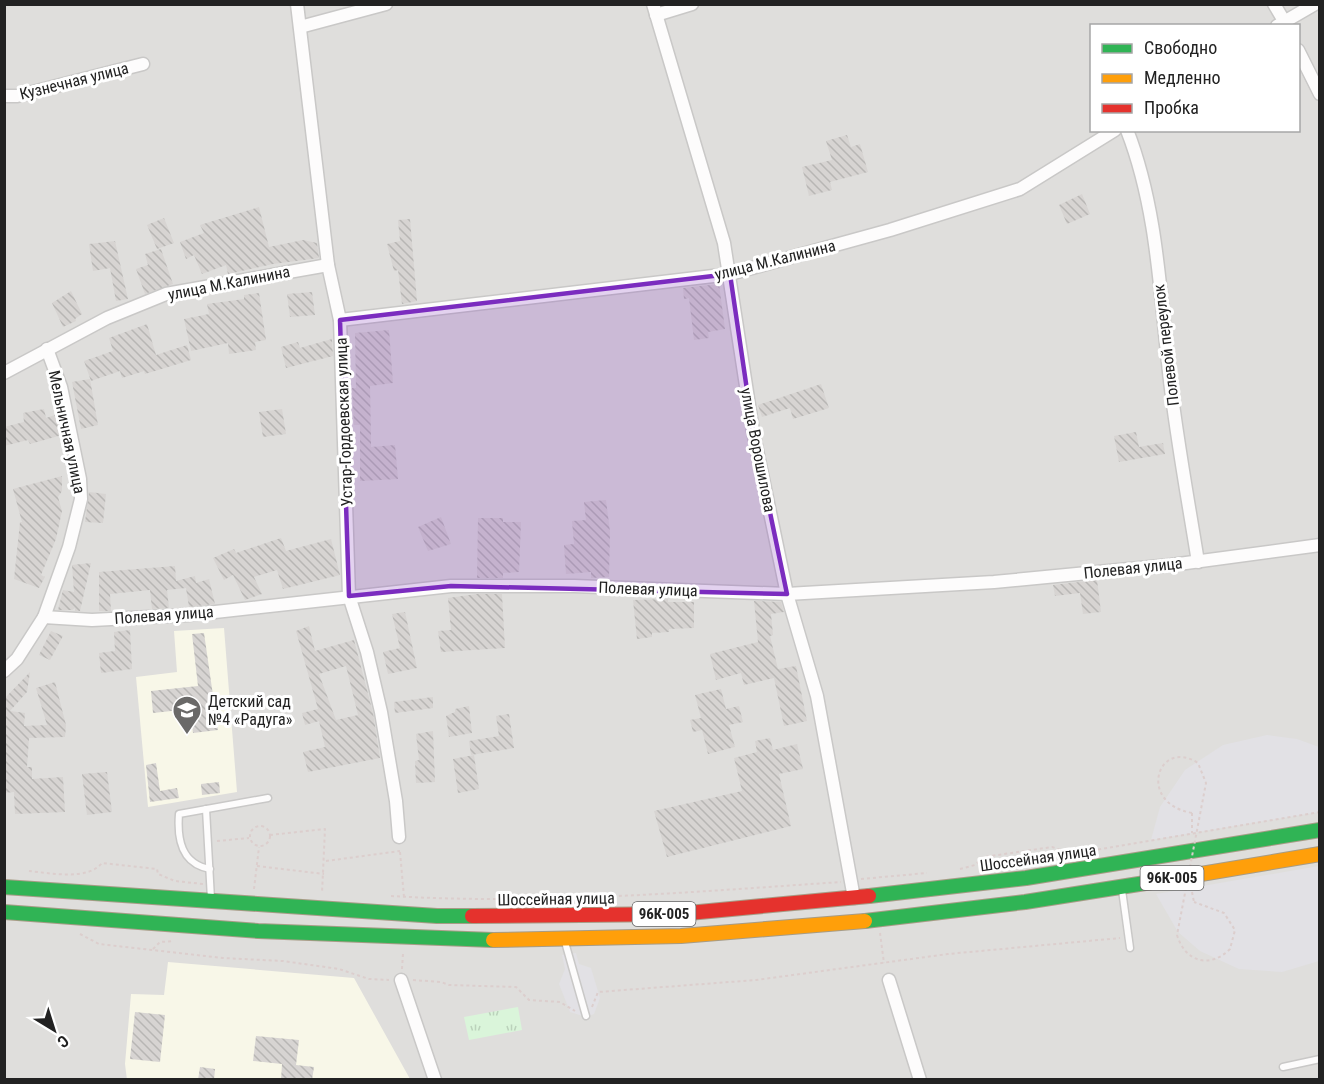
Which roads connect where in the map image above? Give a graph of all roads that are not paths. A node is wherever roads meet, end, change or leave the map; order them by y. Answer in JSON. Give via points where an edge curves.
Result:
{"nodes":[{"id":1,"x":297,"y":4,"type":"edge"},
{"id":2,"x":386,"y":4,"type":"edge"},
{"id":3,"x":692,"y":4,"type":"edge"},
{"id":4,"x":1274,"y":4,"type":"edge"},
{"id":5,"x":1315,"y":4,"type":"edge"},
{"id":6,"x":655,"y":10,"type":"edge"},
{"id":7,"x":1283,"y":24,"type":"edge"},
{"id":8,"x":300,"y":27,"type":"junction"},
{"id":9,"x":1300,"y":52,"type":"edge"},
{"id":10,"x":143,"y":64,"type":"dead end"},
{"id":11,"x":1320,"y":94,"type":"edge"},
{"id":12,"x":4,"y":96,"type":"edge"},
{"id":13,"x":1112,"y":132,"type":"edge"},
{"id":14,"x":1128,"y":132,"type":"edge"},
{"id":15,"x":328,"y":265,"type":"junction"},
{"id":16,"x":730,"y":274,"type":"junction"},
{"id":17,"x":340,"y":320,"type":"junction"},
{"id":18,"x":47,"y":349,"type":"junction"},
{"id":19,"x":4,"y":373,"type":"edge"},
{"id":20,"x":1320,"y":545,"type":"edge"},
{"id":21,"x":1198,"y":562,"type":"junction"},
{"id":22,"x":787,"y":594,"type":"junction"},
{"id":23,"x":349,"y":596,"type":"junction"},
{"id":24,"x":44,"y":617,"type":"junction"},
{"id":25,"x":4,"y":671,"type":"edge"},
{"id":26,"x":268,"y":798,"type":"dead end"},
{"id":27,"x":206,"y":809,"type":"junction"},
{"id":28,"x":1320,"y":830,"type":"edge"},
{"id":29,"x":399,"y":837,"type":"road end"},
{"id":30,"x":1320,"y":854,"type":"edge"},
{"id":31,"x":210,"y":868,"type":"junction"},
{"id":32,"x":1121,"y":886,"type":"junction"},
{"id":33,"x":4,"y":887,"type":"edge"},
{"id":34,"x":212,"y":892,"type":"junction"},
{"id":35,"x":854,"y":898,"type":"junction"},
{"id":36,"x":4,"y":912,"type":"edge"},
{"id":37,"x":564,"y":939,"type":"junction"},
{"id":38,"x":1130,"y":948,"type":"dead end"},
{"id":39,"x":401,"y":980,"type":"road end"},
{"id":40,"x":889,"y":980,"type":"dead end"},
{"id":41,"x":586,"y":1016,"type":"dead end"},
{"id":42,"x":1320,"y":1059,"type":"edge"},
{"id":43,"x":1283,"y":1067,"type":"dead end"},
{"id":44,"x":435,"y":1080,"type":"edge"},
{"id":45,"x":920,"y":1080,"type":"edge"}],
"edges":[{"from":1,"to":8,"type":"street","name":"Устар-Гордоевская улица"},
{"from":2,"to":8,"type":"street"},
{"from":3,"to":6,"type":"street"},
{"from":4,"to":7,"type":"street"},
{"from":5,"to":7,"type":"street"},
{"from":6,"to":16,"type":"street","name":"улица Ворошилова"},
{"from":8,"to":15,"type":"street","name":"Устар-Гордоевская улица"},
{"from":9,"to":11,"type":"street"},
{"from":10,"to":12,"type":"street","name":"Кузнечная улица"},
{"from":13,"to":16,"type":"street","name":"улица М.Калинина","via":[[1020,189]]},
{"from":14,"to":21,"type":"street","name":"Полевой переулок","via":[[1140,164],[1153,231],[1172,399]]},
{"from":15,"to":17,"type":"street","name":"Устар-Гордоевская улица"},
{"from":15,"to":18,"type":"street","name":"улица М.Калинина","via":[[166,294]]},
{"from":16,"to":17,"type":"street","name":"улица М.Калинина"},
{"from":16,"to":22,"type":"street","name":"улица Ворошилова","via":[[753,431]]},
{"from":17,"to":23,"type":"street","name":"Устар-Гордоевская улица"},
{"from":18,"to":19,"type":"street","name":"улица М.Калинина"},
{"from":18,"to":24,"type":"street","name":"Мельничная улица","via":[[61,387],[81,499]]},
{"from":20,"to":21,"type":"street","name":"Полевая улица"},
{"from":21,"to":22,"type":"street","name":"Полевая улица","via":[[994,582]]},
{"from":22,"to":23,"type":"street","name":"Полевая улица","via":[[452,586]]},
{"from":22,"to":35,"type":"street","name":"улица Ворошилова","via":[[817,696]]},
{"from":23,"to":24,"type":"street","name":"Полевая улица","via":[[188,615],[92,620]]},
{"from":23,"to":29,"type":"street","name":"Устар-Гордоевская улица","via":[[381,712]]},
{"from":24,"to":25,"type":"street","via":[[17,659]]},
{"from":26,"to":27,"type":"lane"},
{"from":27,"to":31,"type":"lane"},
{"from":27,"to":31,"type":"lane","via":[[179,814],[179,840],[188,859]]},
{"from":28,"to":35,"type":"main road","name":"Шоссейная улица","number":"96К-005","via":[[1026,878]]},
{"from":30,"to":32,"type":"main road","number":"96К-005"},
{"from":31,"to":34,"type":"lane"},
{"from":32,"to":37,"type":"main road","number":"96К-005","via":[[866,921],[679,936]]},
{"from":32,"to":38,"type":"lane"},
{"from":33,"to":34,"type":"main road","name":"Шоссейная улица","number":"96К-005"},
{"from":34,"to":35,"type":"main road","name":"Шоссейная улица","number":"96К-005","via":[[418,915],[554,917],[678,914]]},
{"from":36,"to":37,"type":"main road","number":"96К-005","via":[[398,938]]},
{"from":37,"to":41,"type":"lane"},
{"from":39,"to":44,"type":"street"},
{"from":40,"to":45,"type":"street"},
{"from":42,"to":43,"type":"lane"}]}
